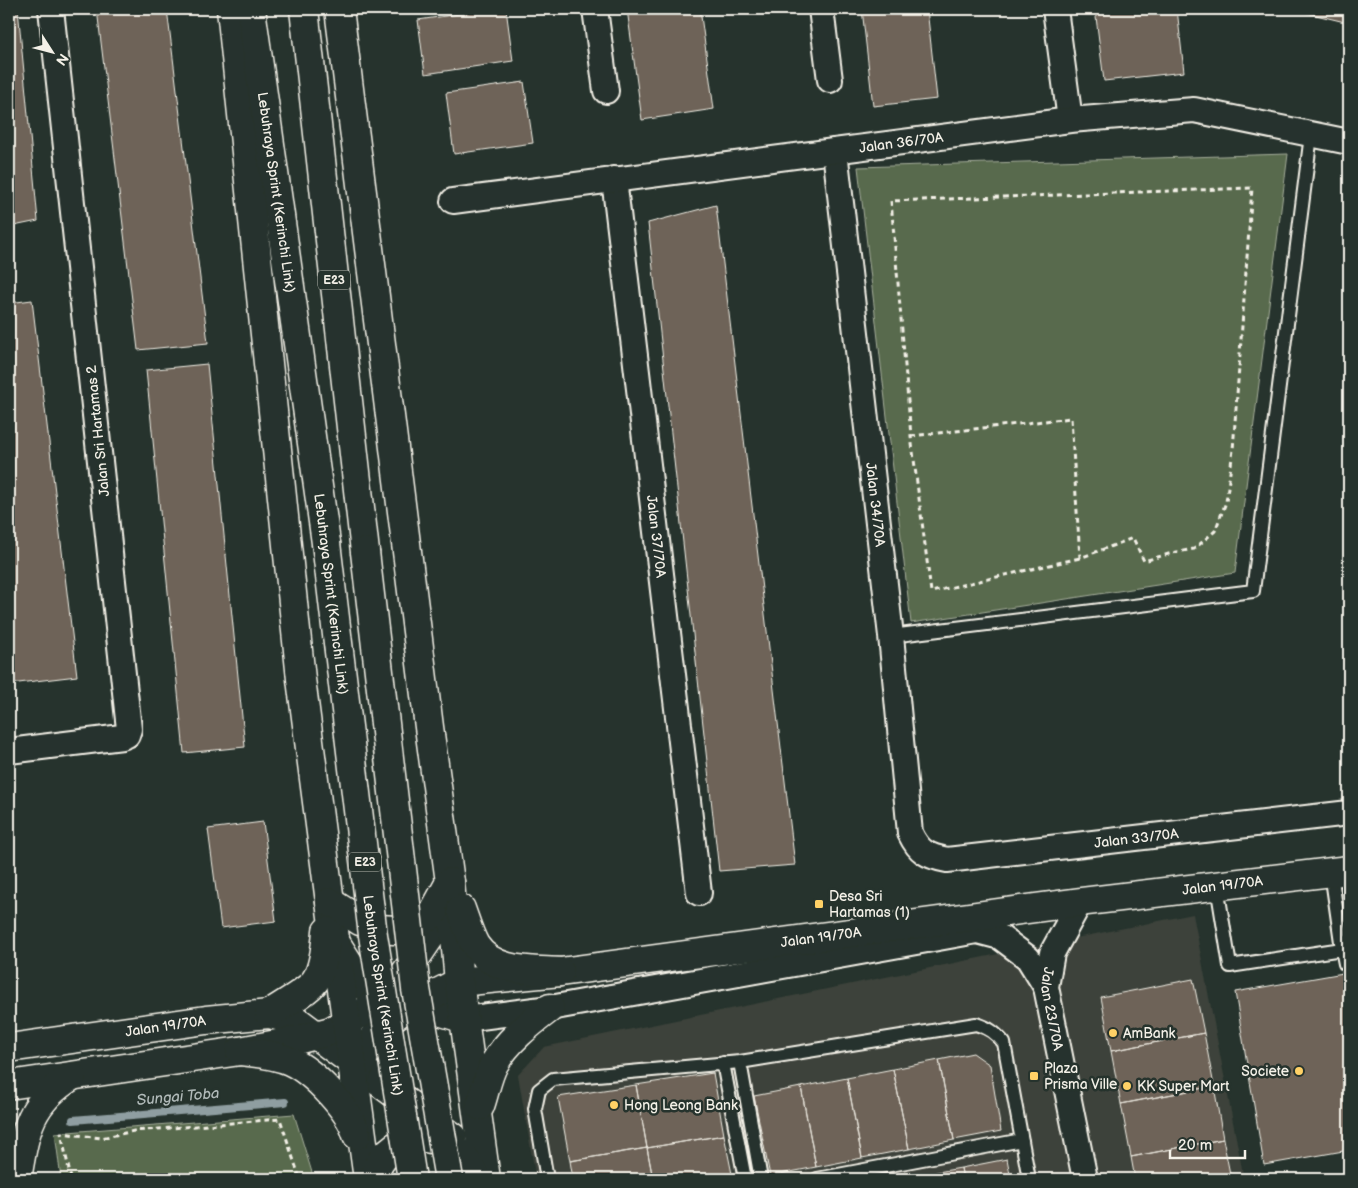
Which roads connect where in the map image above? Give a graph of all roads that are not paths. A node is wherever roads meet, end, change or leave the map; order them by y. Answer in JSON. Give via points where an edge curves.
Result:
{"nodes":[{"id":1,"x":51,"y":9,"type":"edge"},
{"id":2,"x":231,"y":9,"type":"edge"},
{"id":3,"x":251,"y":9,"type":"edge"},
{"id":4,"x":304,"y":9,"type":"edge"},
{"id":5,"x":339,"y":9,"type":"edge"},
{"id":6,"x":595,"y":9,"type":"edge"},
{"id":7,"x":821,"y":9,"type":"edge"},
{"id":8,"x":1055,"y":9,"type":"edge"},
{"id":9,"x":830,"y":80,"type":"dead end"},
{"id":10,"x":606,"y":91,"type":"dead end"},
{"id":11,"x":1070,"y":120,"type":"junction"},
{"id":12,"x":1311,"y":135,"type":"junction"},
{"id":13,"x":1349,"y":142,"type":"edge"},
{"id":14,"x":835,"y":151,"type":"junction"},
{"id":15,"x":614,"y":179,"type":"junction"},
{"id":16,"x":454,"y":201,"type":"dead end"},
{"id":17,"x":891,"y":636,"type":"junction"},
{"id":18,"x":9,"y":751,"type":"edge"},
{"id":19,"x":1349,"y":813,"type":"edge"},
{"id":20,"x":924,"y":853,"type":"joint"},
{"id":21,"x":1340,"y":871,"type":"edge"},
{"id":22,"x":1217,"y":886,"type":"junction"},
{"id":23,"x":450,"y":888,"type":"junction"},
{"id":24,"x":699,"y":893,"type":"dead end"},
{"id":25,"x":330,"y":902,"type":"junction"},
{"id":26,"x":1080,"y":902,"type":"junction"},
{"id":27,"x":336,"y":943,"type":"junction"},
{"id":28,"x":1342,"y":949,"type":"junction"},
{"id":29,"x":1345,"y":964,"type":"dead end"},
{"id":30,"x":560,"y":972,"type":"junction"},
{"id":31,"x":459,"y":982,"type":"junction"},
{"id":32,"x":1046,"y":987,"type":"junction"},
{"id":33,"x":380,"y":999,"type":"junction"},
{"id":34,"x":416,"y":1004,"type":"junction"},
{"id":35,"x":550,"y":1008,"type":"junction"},
{"id":36,"x":270,"y":1014,"type":"junction"},
{"id":37,"x":465,"y":1018,"type":"junction"},
{"id":38,"x":347,"y":1022,"type":"junction"},
{"id":39,"x":316,"y":1035,"type":"junction"},
{"id":40,"x":9,"y":1048,"type":"edge"},
{"id":41,"x":240,"y":1051,"type":"junction"},
{"id":42,"x":740,"y":1062,"type":"junction"},
{"id":43,"x":723,"y":1063,"type":"junction"},
{"id":44,"x":355,"y":1069,"type":"junction"},
{"id":45,"x":73,"y":1076,"type":"junction"},
{"id":46,"x":9,"y":1085,"type":"edge"},
{"id":47,"x":477,"y":1112,"type":"junction"},
{"id":48,"x":9,"y":1130,"type":"edge"},
{"id":49,"x":1022,"y":1140,"type":"junction"},
{"id":50,"x":482,"y":1175,"type":"edge"},
{"id":51,"x":370,"y":1176,"type":"edge"},
{"id":52,"x":12,"y":1179,"type":"edge"},
{"id":53,"x":17,"y":1179,"type":"edge"},
{"id":54,"x":412,"y":1179,"type":"edge"},
{"id":55,"x":449,"y":1179,"type":"edge"},
{"id":56,"x":547,"y":1179,"type":"edge"},
{"id":57,"x":745,"y":1179,"type":"edge"},
{"id":58,"x":761,"y":1179,"type":"edge"},
{"id":59,"x":817,"y":1179,"type":"edge"},
{"id":60,"x":1029,"y":1179,"type":"edge"},
{"id":61,"x":1085,"y":1179,"type":"edge"}],
"edges":[{"from":1,"to":18,"type":"street","name":"Jalan Sri Hartamas 2","via":[[129,730],[122,737]]},
{"from":2,"to":25,"type":"main road","via":[[300,669]]},
{"from":3,"to":54,"type":"main road","name":"Lebuhraya Sprint (Kerinchi Link)","number":"E23","bridge":true,"via":[[326,543],[374,934]]},
{"from":4,"to":55,"type":"main road","number":"E23","bridge":true,"via":[[416,990]]},
{"from":5,"to":23,"type":"main road"},
{"from":6,"to":10,"type":"street"},
{"from":7,"to":9,"type":"street"},
{"from":8,"to":11,"type":"street"},
{"from":11,"to":12,"type":"street","name":"Jalan 36/70A","via":[[1194,110]]},
{"from":11,"to":14,"type":"street","name":"Jalan 36/70A"},
{"from":12,"to":13,"type":"street","name":"Jalan 36/70A"},
{"from":12,"to":17,"type":"lane","via":[[1253,591]]},
{"from":14,"to":15,"type":"street","name":"Jalan 36/70A"},
{"from":14,"to":17,"type":"street","name":"Jalan 34/70A"},
{"from":15,"to":16,"type":"street","name":"Jalan 36/70A"},
{"from":15,"to":24,"type":"street","name":"Jalan 37/70A"},
{"from":17,"to":20,"type":"street","name":"Jalan 34/70A","via":[[910,833]]},
{"from":19,"to":20,"type":"street","name":"Jalan 33/70A","via":[[948,860]]},
{"from":21,"to":22,"type":"main road","name":"Jalan 19/70A"},
{"from":21,"to":28,"type":"lane"},
{"from":22,"to":26,"type":"main road","name":"Jalan 19/70A"},
{"from":22,"to":28,"type":"lane","via":[[1230,966]]},
{"from":23,"to":25,"type":"main road","via":[[432,915],[419,923],[394,930],[381,930],[360,922]]},
{"from":23,"to":30,"type":"main road","via":[[476,945],[489,959],[510,968]]},
{"from":23,"to":31,"type":"main road"},
{"from":23,"to":33,"type":"main road","via":[[434,931],[402,978]]},
{"from":25,"to":27,"type":"main road"},
{"from":25,"to":36,"type":"main road","via":[[323,960],[316,980]]},
{"from":26,"to":30,"type":"main road","name":"Jalan 19/70A"},
{"from":26,"to":32,"type":"street","name":"Jalan 23/70A","via":[[1052,953]]},
{"from":27,"to":33,"type":"main road","name":"Jalan 19/70A","via":[[362,984]]},
{"from":27,"to":38,"type":"main road"},
{"from":28,"to":29,"type":"lane"},
{"from":30,"to":31,"type":"main road","name":"Jalan 19/70A"},
{"from":31,"to":34,"type":"main road","name":"Jalan 19/70A"},
{"from":31,"to":37,"type":"main road"},
{"from":32,"to":35,"type":"street","name":"Jalan 19/70A","via":[[1028,958],[1000,937],[977,931]]},
{"from":32,"to":61,"type":"street","name":"Jalan 23/70A"},
{"from":33,"to":34,"type":"main road","name":"Jalan 19/70A"},
{"from":33,"to":38,"type":"main road"},
{"from":34,"to":37,"type":"main road","name":"Jalan 19/70A"},
{"from":34,"to":44,"type":"main road","name":"Jalan 19/70A","via":[[381,1026]]},
{"from":35,"to":37,"type":"street","name":"Jalan 19/70A"},
{"from":35,"to":47,"type":"main road","via":[[522,1030],[494,1064]]},
{"from":36,"to":39,"type":"main road","name":"Jalan 19/70A","via":[[297,1021]]},
{"from":36,"to":40,"type":"main road","name":"Jalan 19/70A"},
{"from":37,"to":47,"type":"main road"},
{"from":38,"to":39,"type":"main road"},
{"from":38,"to":44,"type":"main road"},
{"from":39,"to":41,"type":"main road"},
{"from":39,"to":44,"type":"main road","name":"Jalan 19/70A"},
{"from":41,"to":45,"type":"main road"},
{"from":41,"to":51,"type":"main road","via":[[276,1056],[313,1076],[356,1129]]},
{"from":42,"to":43,"type":"lane"},
{"from":42,"to":49,"type":"lane","via":[[976,1024],[988,1027],[1004,1043]]},
{"from":42,"to":58,"type":"lane"},
{"from":43,"to":56,"type":"lane","via":[[553,1079],[539,1090],[535,1109]]},
{"from":43,"to":57,"type":"lane"},
{"from":44,"to":50,"type":"main road","via":[[465,1146]]},
{"from":44,"to":51,"type":"main road"},
{"from":45,"to":46,"type":"main road"},
{"from":45,"to":53,"type":"main road","via":[[54,1088],[32,1116]]},
{"from":47,"to":50,"type":"main road"},
{"from":48,"to":52,"type":"main road"},
{"from":49,"to":59,"type":"lane"},
{"from":49,"to":60,"type":"lane"},
{"from":50,"to":51,"type":"main road","via":[[452,1146],[437,1140],[416,1138],[388,1152]]}]}
